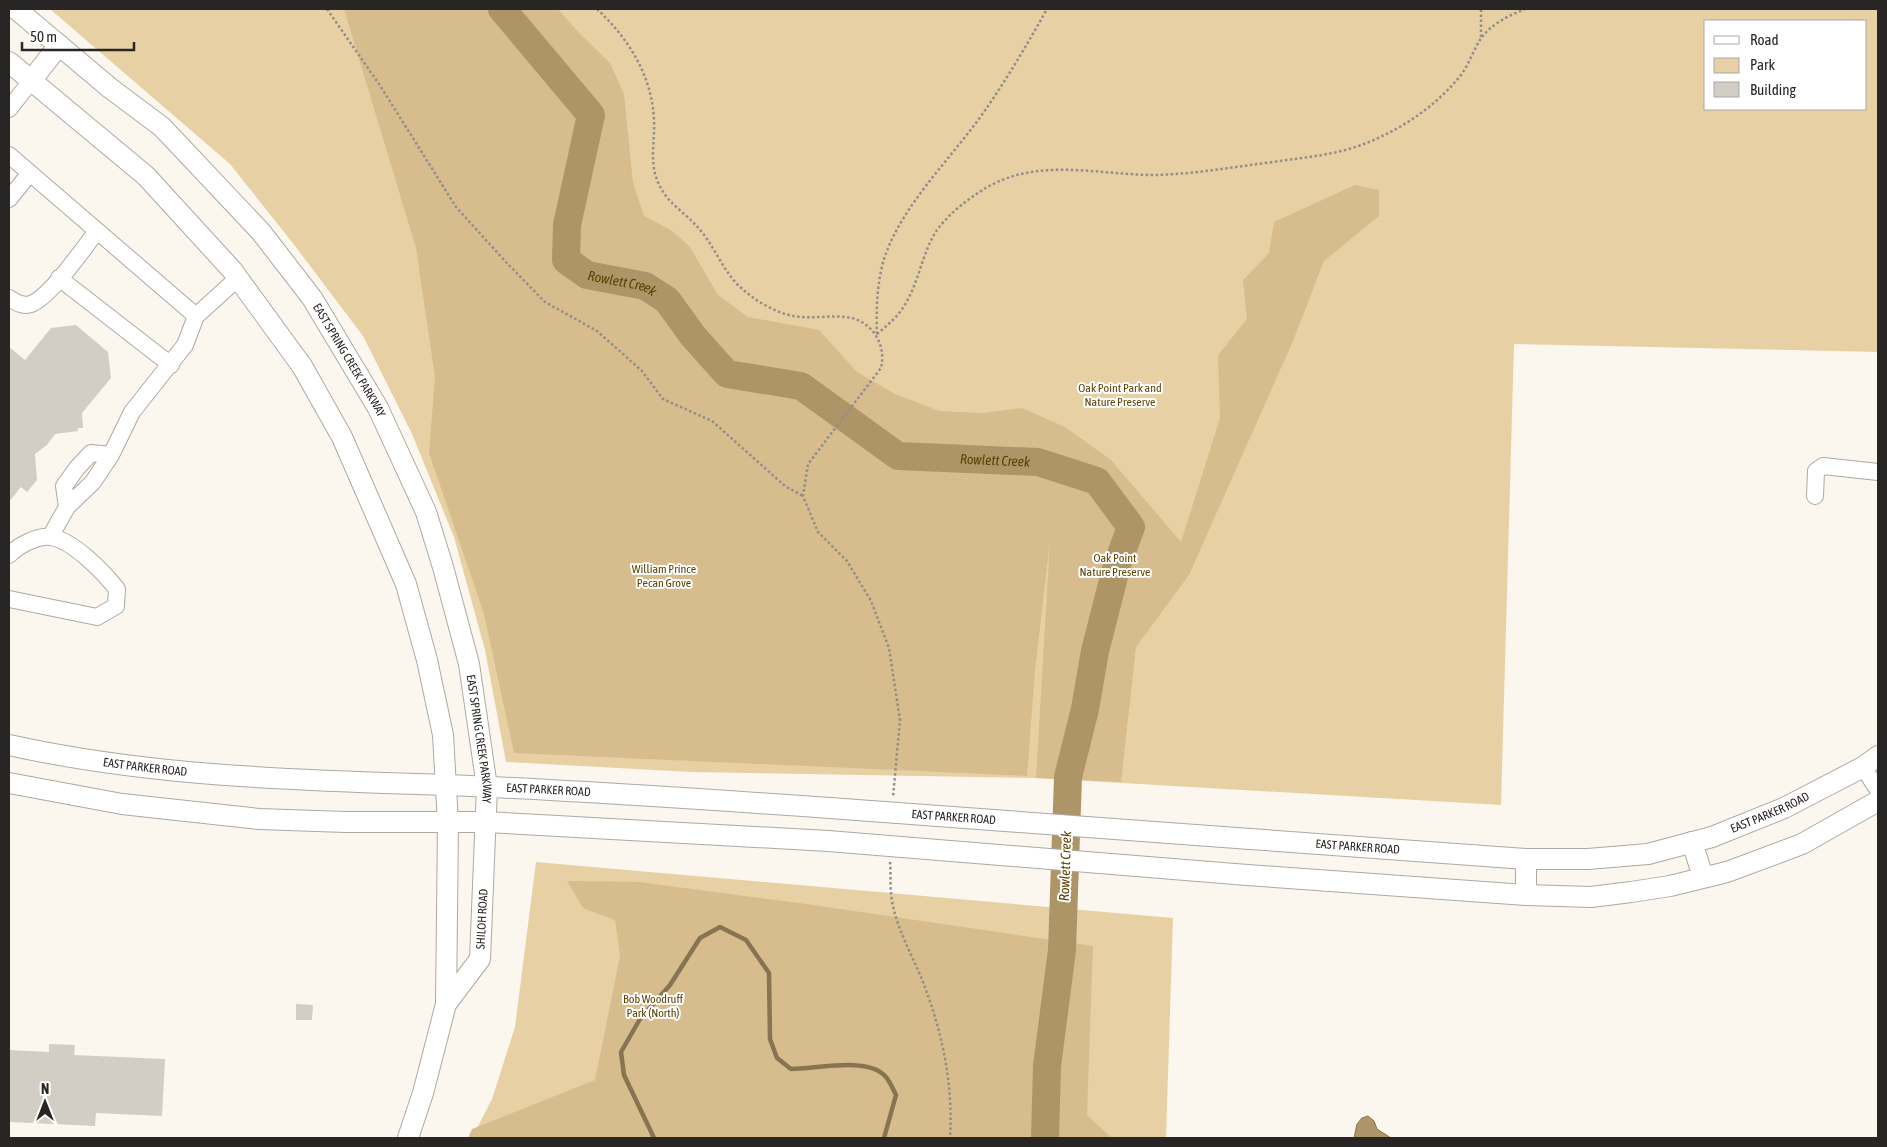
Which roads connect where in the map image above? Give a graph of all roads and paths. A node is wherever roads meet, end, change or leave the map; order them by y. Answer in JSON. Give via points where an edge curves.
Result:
{"nodes":[{"id":1,"x":16,"y":9,"type":"edge"},
{"id":2,"x":327,"y":9,"type":"edge"},
{"id":3,"x":597,"y":9,"type":"edge"},
{"id":4,"x":1047,"y":9,"type":"edge"},
{"id":5,"x":1481,"y":9,"type":"edge"},
{"id":6,"x":1525,"y":9,"type":"edge"},
{"id":7,"x":1481,"y":39,"type":"junction"},
{"id":8,"x":59,"y":45,"type":"junction"},
{"id":9,"x":9,"y":62,"type":"edge"},
{"id":10,"x":31,"y":81,"type":"junction"},
{"id":11,"x":9,"y":109,"type":"edge"},
{"id":12,"x":9,"y":155,"type":"edge"},
{"id":13,"x":30,"y":173,"type":"junction"},
{"id":14,"x":9,"y":199,"type":"edge"},
{"id":15,"x":97,"y":231,"type":"junction"},
{"id":16,"x":59,"y":278,"type":"junction"},
{"id":17,"x":238,"y":278,"type":"junction"},
{"id":18,"x":9,"y":298,"type":"edge"},
{"id":19,"x":196,"y":316,"type":"junction"},
{"id":20,"x":877,"y":334,"type":"junction"},
{"id":21,"x":171,"y":365,"type":"junction"},
{"id":22,"x":112,"y":455,"type":"junction"},
{"id":23,"x":76,"y":468,"type":"junction"},
{"id":24,"x":1878,"y":472,"type":"edge"},
{"id":25,"x":93,"y":482,"type":"junction"},
{"id":26,"x":803,"y":496,"type":"junction"},
{"id":27,"x":1815,"y":496,"type":"dead end"},
{"id":28,"x":67,"y":507,"type":"junction"},
{"id":29,"x":50,"y":537,"type":"junction"},
{"id":30,"x":9,"y":555,"type":"edge"},
{"id":31,"x":9,"y":599,"type":"edge"},
{"id":32,"x":9,"y":745,"type":"edge"},
{"id":33,"x":1870,"y":762,"type":"edge"},
{"id":34,"x":9,"y":783,"type":"edge"},
{"id":35,"x":447,"y":785,"type":"junction"},
{"id":36,"x":487,"y":787,"type":"junction"},
{"id":37,"x":1878,"y":790,"type":"edge"},
{"id":38,"x":1878,"y":801,"type":"edge"},
{"id":39,"x":893,"y":803,"type":"dead end"},
{"id":40,"x":486,"y":822,"type":"junction"},
{"id":41,"x":448,"y":823,"type":"junction"},
{"id":42,"x":1692,"y":842,"type":"junction"},
{"id":43,"x":890,"y":857,"type":"dead end"},
{"id":44,"x":1526,"y":859,"type":"junction"},
{"id":45,"x":1703,"y":877,"type":"junction"},
{"id":46,"x":1526,"y":895,"type":"junction"},
{"id":47,"x":446,"y":1004,"type":"junction"},
{"id":48,"x":408,"y":1138,"type":"edge"},
{"id":49,"x":950,"y":1138,"type":"edge"}],
"edges":[{"from":1,"to":8,"type":"main road","name":"EAST SPRING CREEK PARKWAY"},
{"from":2,"to":26,"type":"path","via":[[381,87],[456,207],[545,302],[598,331],[642,371],[663,399],[712,422],[785,486]]},
{"from":3,"to":20,"type":"path","via":[[625,38],[646,80],[654,119],[653,168],[659,184],[676,209],[700,229],[733,279],[759,302],[779,312],[815,318],[856,319]]},
{"from":4,"to":20,"type":"path","via":[[986,109],[905,216],[884,260],[876,311]]},
{"from":5,"to":7,"type":"path"},
{"from":6,"to":7,"type":"path","via":[[1502,21]]},
{"from":7,"to":20,"type":"path","via":[[1462,74],[1428,108],[1383,136],[1333,154],[1172,174],[1050,168],[1024,173],[989,186],[961,205],[937,230],[908,299],[894,319]]},
{"from":8,"to":10,"type":"main road"},
{"from":8,"to":36,"type":"main road","name":"EAST SPRING CREEK PARKWAY","via":[[162,127],[261,232],[312,298],[378,408],[426,512],[443,567],[469,664]]},
{"from":9,"to":10,"type":"main road"},
{"from":10,"to":11,"type":"street"},
{"from":10,"to":17,"type":"main road","via":[[146,176]]},
{"from":12,"to":13,"type":"street"},
{"from":13,"to":14,"type":"street"},
{"from":13,"to":15,"type":"street"},
{"from":15,"to":16,"type":"street"},
{"from":15,"to":19,"type":"street"},
{"from":16,"to":18,"type":"street","via":[[30,305],[18,304]]},
{"from":16,"to":21,"type":"street"},
{"from":17,"to":19,"type":"street"},
{"from":17,"to":35,"type":"main road","via":[[302,366],[342,437],[406,584],[443,735]]},
{"from":19,"to":21,"type":"street","via":[[185,345]]},
{"from":20,"to":26,"type":"path","via":[[882,362],[880,368],[808,464]]},
{"from":21,"to":22,"type":"street","via":[[132,412]]},
{"from":22,"to":23,"type":"street","via":[[91,453]]},
{"from":22,"to":25,"type":"street"},
{"from":23,"to":25,"type":"street"},
{"from":23,"to":28,"type":"street","via":[[64,486]]},
{"from":24,"to":27,"type":"street","via":[[1823,466],[1816,471]]},
{"from":25,"to":28,"type":"street"},
{"from":26,"to":39,"type":"path","via":[[818,532],[847,561],[872,601],[889,648],[900,720]]},
{"from":28,"to":29,"type":"street"},
{"from":29,"to":30,"type":"street","via":[[28,541]]},
{"from":29,"to":31,"type":"street","via":[[72,547],[102,570],[117,589],[116,606],[97,617]]},
{"from":32,"to":35,"type":"main road","name":"EAST PARKER ROAD","via":[[120,766],[192,773]]},
{"from":33,"to":37,"type":"street"},
{"from":33,"to":42,"type":"main road","name":"EAST PARKER ROAD","via":[[1784,808]]},
{"from":34,"to":41,"type":"main road","via":[[122,804],[259,819]]},
{"from":35,"to":36,"type":"main road","name":"EAST PARKER ROAD"},
{"from":35,"to":41,"type":"main road"},
{"from":36,"to":40,"type":"main road","name":"EAST SPRING CREEK PARKWAY"},
{"from":36,"to":44,"type":"main road","name":"EAST PARKER ROAD","bridge":true,"via":[[830,808]]},
{"from":38,"to":45,"type":"main road","via":[[1802,844],[1727,872]]},
{"from":40,"to":41,"type":"main road"},
{"from":40,"to":46,"type":"main road","bridge":true,"via":[[828,841]]},
{"from":40,"to":47,"type":"main road","name":"SHILOH ROAD","via":[[480,959]]},
{"from":41,"to":47,"type":"main road","name":"SHILOH ROAD"},
{"from":42,"to":44,"type":"main road","name":"EAST PARKER ROAD","via":[[1648,854],[1588,859]]},
{"from":42,"to":45,"type":"main road"},
{"from":43,"to":49,"type":"path","via":[[891,894],[898,922],[927,992],[945,1054],[952,1114]]},
{"from":44,"to":46,"type":"main road"},
{"from":45,"to":46,"type":"main road","via":[[1670,886],[1591,896]]},
{"from":47,"to":48,"type":"main road","name":"SHILOH ROAD"}]}
